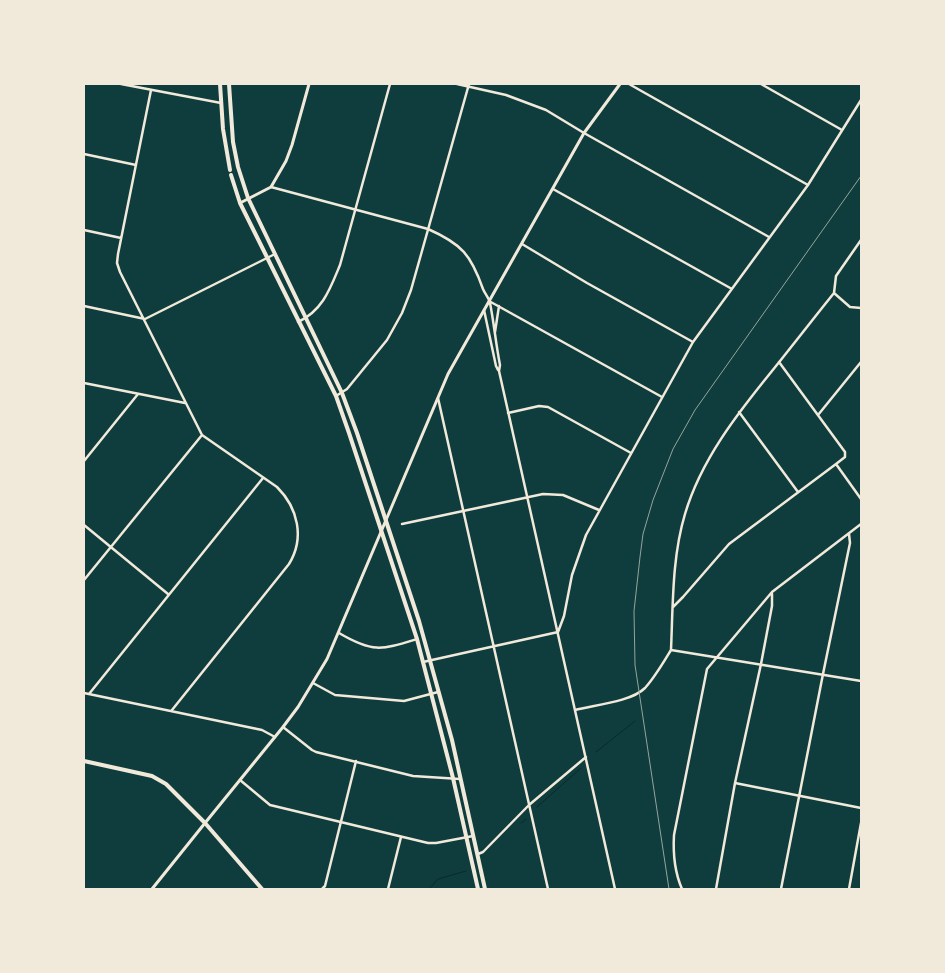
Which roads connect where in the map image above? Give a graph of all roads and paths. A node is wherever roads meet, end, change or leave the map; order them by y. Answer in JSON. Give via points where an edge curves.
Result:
{"nodes":[{"id":1,"x":121,"y":84,"type":"edge"},
{"id":2,"x":220,"y":84,"type":"edge"},
{"id":3,"x":229,"y":84,"type":"edge"},
{"id":4,"x":309,"y":84,"type":"edge"},
{"id":5,"x":390,"y":84,"type":"edge"},
{"id":6,"x":457,"y":84,"type":"edge"},
{"id":7,"x":620,"y":84,"type":"edge"},
{"id":8,"x":629,"y":84,"type":"edge"},
{"id":9,"x":761,"y":84,"type":"edge"},
{"id":10,"x":468,"y":85,"type":"edge"},
{"id":11,"x":151,"y":90,"type":"junction"},
{"id":12,"x":861,"y":100,"type":"edge"},
{"id":13,"x":221,"y":103,"type":"junction"},
{"id":14,"x":842,"y":130,"type":"junction"},
{"id":15,"x":584,"y":133,"type":"junction"},
{"id":16,"x":84,"y":154,"type":"edge"},
{"id":17,"x":136,"y":164,"type":"junction"},
{"id":18,"x":808,"y":185,"type":"junction"},
{"id":19,"x":271,"y":187,"type":"junction"},
{"id":20,"x":552,"y":189,"type":"junction"},
{"id":21,"x":248,"y":198,"type":"junction"},
{"id":22,"x":240,"y":203,"type":"junction"},
{"id":23,"x":355,"y":209,"type":"junction"},
{"id":24,"x":428,"y":229,"type":"junction"},
{"id":25,"x":84,"y":230,"type":"edge"},
{"id":26,"x":769,"y":237,"type":"junction"},
{"id":27,"x":121,"y":238,"type":"junction"},
{"id":28,"x":861,"y":240,"type":"edge"},
{"id":29,"x":522,"y":244,"type":"junction"},
{"id":30,"x":860,"y":245,"type":"edge"},
{"id":31,"x":275,"y":254,"type":"junction"},
{"id":32,"x":266,"y":259,"type":"junction"},
{"id":33,"x":732,"y":289,"type":"junction"},
{"id":34,"x":834,"y":294,"type":"junction"},
{"id":35,"x":490,"y":300,"type":"junction"},
{"id":36,"x":84,"y":306,"type":"edge"},
{"id":37,"x":499,"y":306,"type":"junction"},
{"id":38,"x":861,"y":308,"type":"edge"},
{"id":39,"x":484,"y":310,"type":"junction"},
{"id":40,"x":306,"y":318,"type":"junction"},
{"id":41,"x":145,"y":319,"type":"junction"},
{"id":42,"x":298,"y":322,"type":"junction"},
{"id":43,"x":495,"y":336,"type":"junction"},
{"id":44,"x":693,"y":342,"type":"junction"},
{"id":45,"x":779,"y":362,"type":"junction"},
{"id":46,"x":861,"y":362,"type":"edge"},
{"id":47,"x":499,"y":371,"type":"junction"},
{"id":48,"x":84,"y":383,"type":"edge"},
{"id":49,"x":342,"y":393,"type":"junction"},
{"id":50,"x":138,"y":394,"type":"junction"},
{"id":51,"x":336,"y":396,"type":"junction"},
{"id":52,"x":438,"y":397,"type":"junction"},
{"id":53,"x":662,"y":398,"type":"junction"},
{"id":54,"x":186,"y":403,"type":"junction"},
{"id":55,"x":739,"y":412,"type":"junction"},
{"id":56,"x":508,"y":413,"type":"junction"},
{"id":57,"x":818,"y":415,"type":"junction"},
{"id":58,"x":202,"y":435,"type":"junction"},
{"id":59,"x":631,"y":453,"type":"junction"},
{"id":60,"x":84,"y":459,"type":"edge"},
{"id":61,"x":836,"y":464,"type":"junction"},
{"id":62,"x":263,"y":478,"type":"junction"},
{"id":63,"x":798,"y":492,"type":"junction"},
{"id":64,"x":528,"y":497,"type":"junction"},
{"id":65,"x":861,"y":499,"type":"edge"},
{"id":66,"x":599,"y":510,"type":"junction"},
{"id":67,"x":463,"y":511,"type":"junction"},
{"id":68,"x":402,"y":524,"type":"dead end"},
{"id":69,"x":861,"y":524,"type":"edge"},
{"id":70,"x":84,"y":525,"type":"edge"},
{"id":71,"x":849,"y":534,"type":"junction"},
{"id":72,"x":111,"y":547,"type":"junction"},
{"id":73,"x":84,"y":580,"type":"edge"},
{"id":74,"x":772,"y":592,"type":"junction"},
{"id":75,"x":168,"y":594,"type":"junction"},
{"id":76,"x":673,"y":607,"type":"junction"},
{"id":77,"x":558,"y":632,"type":"junction"},
{"id":78,"x":339,"y":633,"type":"junction"},
{"id":79,"x":417,"y":639,"type":"junction"},
{"id":80,"x":494,"y":645,"type":"junction"},
{"id":81,"x":671,"y":650,"type":"junction"},
{"id":82,"x":718,"y":657,"type":"junction"},
{"id":83,"x":430,"y":660,"type":"junction"},
{"id":84,"x":423,"y":662,"type":"junction"},
{"id":85,"x":762,"y":664,"type":"junction"},
{"id":86,"x":822,"y":674,"type":"junction"},
{"id":87,"x":861,"y":681,"type":"edge"},
{"id":88,"x":313,"y":683,"type":"junction"},
{"id":89,"x":438,"y":692,"type":"junction"},
{"id":90,"x":84,"y":693,"type":"edge"},
{"id":91,"x":88,"y":694,"type":"junction"},
{"id":92,"x":431,"y":694,"type":"junction"},
{"id":93,"x":172,"y":710,"type":"junction"},
{"id":94,"x":575,"y":710,"type":"junction"},
{"id":95,"x":283,"y":727,"type":"junction"},
{"id":96,"x":275,"y":737,"type":"junction"},
{"id":97,"x":586,"y":757,"type":"junction"},
{"id":98,"x":84,"y":761,"type":"edge"},
{"id":99,"x":356,"y":762,"type":"junction"},
{"id":100,"x":453,"y":778,"type":"junction"},
{"id":101,"x":240,"y":780,"type":"junction"},
{"id":102,"x":461,"y":780,"type":"junction"},
{"id":103,"x":735,"y":783,"type":"junction"},
{"id":104,"x":799,"y":796,"type":"junction"},
{"id":105,"x":530,"y":806,"type":"junction"},
{"id":106,"x":861,"y":808,"type":"edge"},
{"id":107,"x":205,"y":823,"type":"junction"},
{"id":108,"x":340,"y":823,"type":"junction"},
{"id":109,"x":861,"y":823,"type":"edge"},
{"id":110,"x":466,"y":836,"type":"junction"},
{"id":111,"x":473,"y":836,"type":"junction"},
{"id":112,"x":401,"y":837,"type":"junction"},
{"id":113,"x":477,"y":855,"type":"junction"},
{"id":114,"x":152,"y":889,"type":"edge"},
{"id":115,"x":262,"y":889,"type":"edge"},
{"id":116,"x":322,"y":889,"type":"edge"},
{"id":117,"x":388,"y":889,"type":"edge"},
{"id":118,"x":478,"y":889,"type":"edge"},
{"id":119,"x":485,"y":889,"type":"edge"},
{"id":120,"x":548,"y":889,"type":"edge"},
{"id":121,"x":615,"y":889,"type":"edge"},
{"id":122,"x":682,"y":889,"type":"edge"},
{"id":123,"x":716,"y":889,"type":"edge"},
{"id":124,"x":782,"y":889,"type":"edge"},
{"id":125,"x":849,"y":889,"type":"edge"}],
"edges":[{"from":1,"to":11,"type":"street"},
{"from":2,"to":13,"type":"main road"},
{"from":3,"to":21,"type":"main road","via":[[233,142]]},
{"from":4,"to":19,"type":"street","via":[[292,145]]},
{"from":5,"to":23,"type":"street"},
{"from":6,"to":10,"type":"street"},
{"from":7,"to":15,"type":"street"},
{"from":8,"to":18,"type":"street"},
{"from":9,"to":14,"type":"street"},
{"from":10,"to":15,"type":"street","via":[[522,100]]},
{"from":10,"to":24,"type":"street"},
{"from":11,"to":13,"type":"street"},
{"from":11,"to":17,"type":"street"},
{"from":12,"to":14,"type":"street"},
{"from":13,"to":22,"type":"main road","via":[[231,173]]},
{"from":14,"to":18,"type":"street"},
{"from":15,"to":20,"type":"street"},
{"from":15,"to":26,"type":"street"},
{"from":16,"to":17,"type":"street"},
{"from":17,"to":27,"type":"street"},
{"from":18,"to":26,"type":"street"},
{"from":19,"to":21,"type":"street"},
{"from":19,"to":23,"type":"street"},
{"from":20,"to":29,"type":"street"},
{"from":20,"to":33,"type":"street"},
{"from":21,"to":22,"type":"street"},
{"from":21,"to":31,"type":"main road"},
{"from":22,"to":32,"type":"main road"},
{"from":23,"to":24,"type":"street"},
{"from":23,"to":40,"type":"street","via":[[340,265],[330,288],[316,311]]},
{"from":24,"to":35,"type":"street","via":[[447,237],[468,256]]},
{"from":24,"to":49,"type":"street","via":[[402,313],[387,340]]},
{"from":25,"to":27,"type":"street"},
{"from":26,"to":33,"type":"street"},
{"from":27,"to":41,"type":"street","via":[[117,263]]},
{"from":28,"to":30,"type":"street"},
{"from":29,"to":35,"type":"street"},
{"from":29,"to":44,"type":"street"},
{"from":30,"to":34,"type":"street","via":[[836,276]]},
{"from":31,"to":32,"type":"street"},
{"from":31,"to":40,"type":"main road"},
{"from":32,"to":41,"type":"street"},
{"from":32,"to":42,"type":"main road"},
{"from":33,"to":44,"type":"street"},
{"from":34,"to":38,"type":"street","via":[[850,308]]},
{"from":34,"to":45,"type":"street"},
{"from":35,"to":37,"type":"street"},
{"from":35,"to":39,"type":"street"},
{"from":35,"to":43,"type":"street"},
{"from":36,"to":41,"type":"street"},
{"from":37,"to":43,"type":"street"},
{"from":37,"to":53,"type":"street"},
{"from":39,"to":47,"type":"street"},
{"from":39,"to":52,"type":"street"},
{"from":40,"to":42,"type":"street"},
{"from":40,"to":49,"type":"main road"},
{"from":41,"to":54,"type":"street"},
{"from":42,"to":51,"type":"main road"},
{"from":43,"to":47,"type":"street"},
{"from":44,"to":53,"type":"street"},
{"from":45,"to":55,"type":"street"},
{"from":45,"to":57,"type":"street"},
{"from":46,"to":57,"type":"street"},
{"from":47,"to":56,"type":"street"},
{"from":48,"to":50,"type":"street"},
{"from":49,"to":51,"type":"street"},
{"from":49,"to":83,"type":"main road","via":[[402,567]]},
{"from":50,"to":54,"type":"street"},
{"from":50,"to":60,"type":"street"},
{"from":51,"to":79,"type":"main road"},
{"from":52,"to":67,"type":"street"},
{"from":52,"to":78,"type":"street"},
{"from":53,"to":59,"type":"street"},
{"from":54,"to":58,"type":"street"},
{"from":55,"to":63,"type":"street"},
{"from":55,"to":76,"type":"street","via":[[708,460],[684,515]]},
{"from":56,"to":59,"type":"street","via":[[548,407]]},
{"from":56,"to":64,"type":"street"},
{"from":57,"to":61,"type":"street","via":[[846,454]]},
{"from":58,"to":62,"type":"street"},
{"from":58,"to":72,"type":"street"},
{"from":59,"to":66,"type":"street"},
{"from":61,"to":63,"type":"street"},
{"from":61,"to":65,"type":"street"},
{"from":62,"to":75,"type":"street"},
{"from":62,"to":93,"type":"street","via":[[284,494],[294,511],[298,532],[296,550]]},
{"from":63,"to":76,"type":"street","via":[[729,544]]},
{"from":64,"to":66,"type":"street","via":[[563,495]]},
{"from":64,"to":67,"type":"street"},
{"from":64,"to":77,"type":"street"},
{"from":66,"to":77,"type":"street","via":[[580,551]]},
{"from":67,"to":68,"type":"street"},
{"from":67,"to":80,"type":"street"},
{"from":69,"to":71,"type":"street"},
{"from":70,"to":72,"type":"street"},
{"from":71,"to":74,"type":"street"},
{"from":71,"to":86,"type":"street","via":[[850,543]]},
{"from":72,"to":73,"type":"street"},
{"from":72,"to":75,"type":"street"},
{"from":74,"to":82,"type":"street"},
{"from":74,"to":85,"type":"street"},
{"from":75,"to":91,"type":"street"},
{"from":76,"to":81,"type":"street"},
{"from":77,"to":80,"type":"street"},
{"from":77,"to":94,"type":"street"},
{"from":78,"to":79,"type":"street","via":[[365,647],[376,648]]},
{"from":78,"to":88,"type":"street"},
{"from":79,"to":84,"type":"main road"},
{"from":80,"to":83,"type":"street"},
{"from":80,"to":105,"type":"street"},
{"from":81,"to":82,"type":"street"},
{"from":81,"to":94,"type":"street","via":[[653,678],[637,693]]},
{"from":82,"to":85,"type":"street"},
{"from":82,"to":122,"type":"street","via":[[706,672],[674,835]]},
{"from":83,"to":84,"type":"street"},
{"from":83,"to":89,"type":"main road"},
{"from":84,"to":92,"type":"main road"},
{"from":85,"to":86,"type":"street"},
{"from":85,"to":103,"type":"street"},
{"from":86,"to":87,"type":"street"},
{"from":86,"to":104,"type":"street"},
{"from":88,"to":92,"type":"street","via":[[335,695],[367,698],[404,701]]},
{"from":88,"to":95,"type":"street"},
{"from":89,"to":92,"type":"street"},
{"from":89,"to":102,"type":"main road"},
{"from":90,"to":91,"type":"street"},
{"from":91,"to":93,"type":"street"},
{"from":92,"to":100,"type":"main road"},
{"from":93,"to":96,"type":"street","via":[[262,730]]},
{"from":94,"to":97,"type":"street"},
{"from":95,"to":96,"type":"street"},
{"from":95,"to":99,"type":"street","via":[[312,750]]},
{"from":96,"to":101,"type":"street"},
{"from":97,"to":105,"type":"street"},
{"from":97,"to":121,"type":"street"},
{"from":98,"to":107,"type":"main road","via":[[157,778]]},
{"from":99,"to":100,"type":"street","via":[[413,776]]},
{"from":99,"to":108,"type":"street"},
{"from":100,"to":102,"type":"street"},
{"from":100,"to":110,"type":"main road"},
{"from":101,"to":107,"type":"street"},
{"from":101,"to":108,"type":"street","via":[[270,805]]},
{"from":102,"to":111,"type":"main road"},
{"from":103,"to":104,"type":"street"},
{"from":103,"to":123,"type":"street"},
{"from":104,"to":106,"type":"street"},
{"from":104,"to":124,"type":"street"},
{"from":105,"to":113,"type":"street"},
{"from":105,"to":120,"type":"street"},
{"from":107,"to":114,"type":"street"},
{"from":107,"to":115,"type":"main road"},
{"from":108,"to":112,"type":"street"},
{"from":108,"to":116,"type":"street"},
{"from":109,"to":125,"type":"street"},
{"from":110,"to":111,"type":"street"},
{"from":110,"to":112,"type":"street","via":[[431,843]]},
{"from":110,"to":118,"type":"main road"},
{"from":111,"to":113,"type":"main road"},
{"from":112,"to":117,"type":"street"},
{"from":113,"to":119,"type":"main road"}]}
